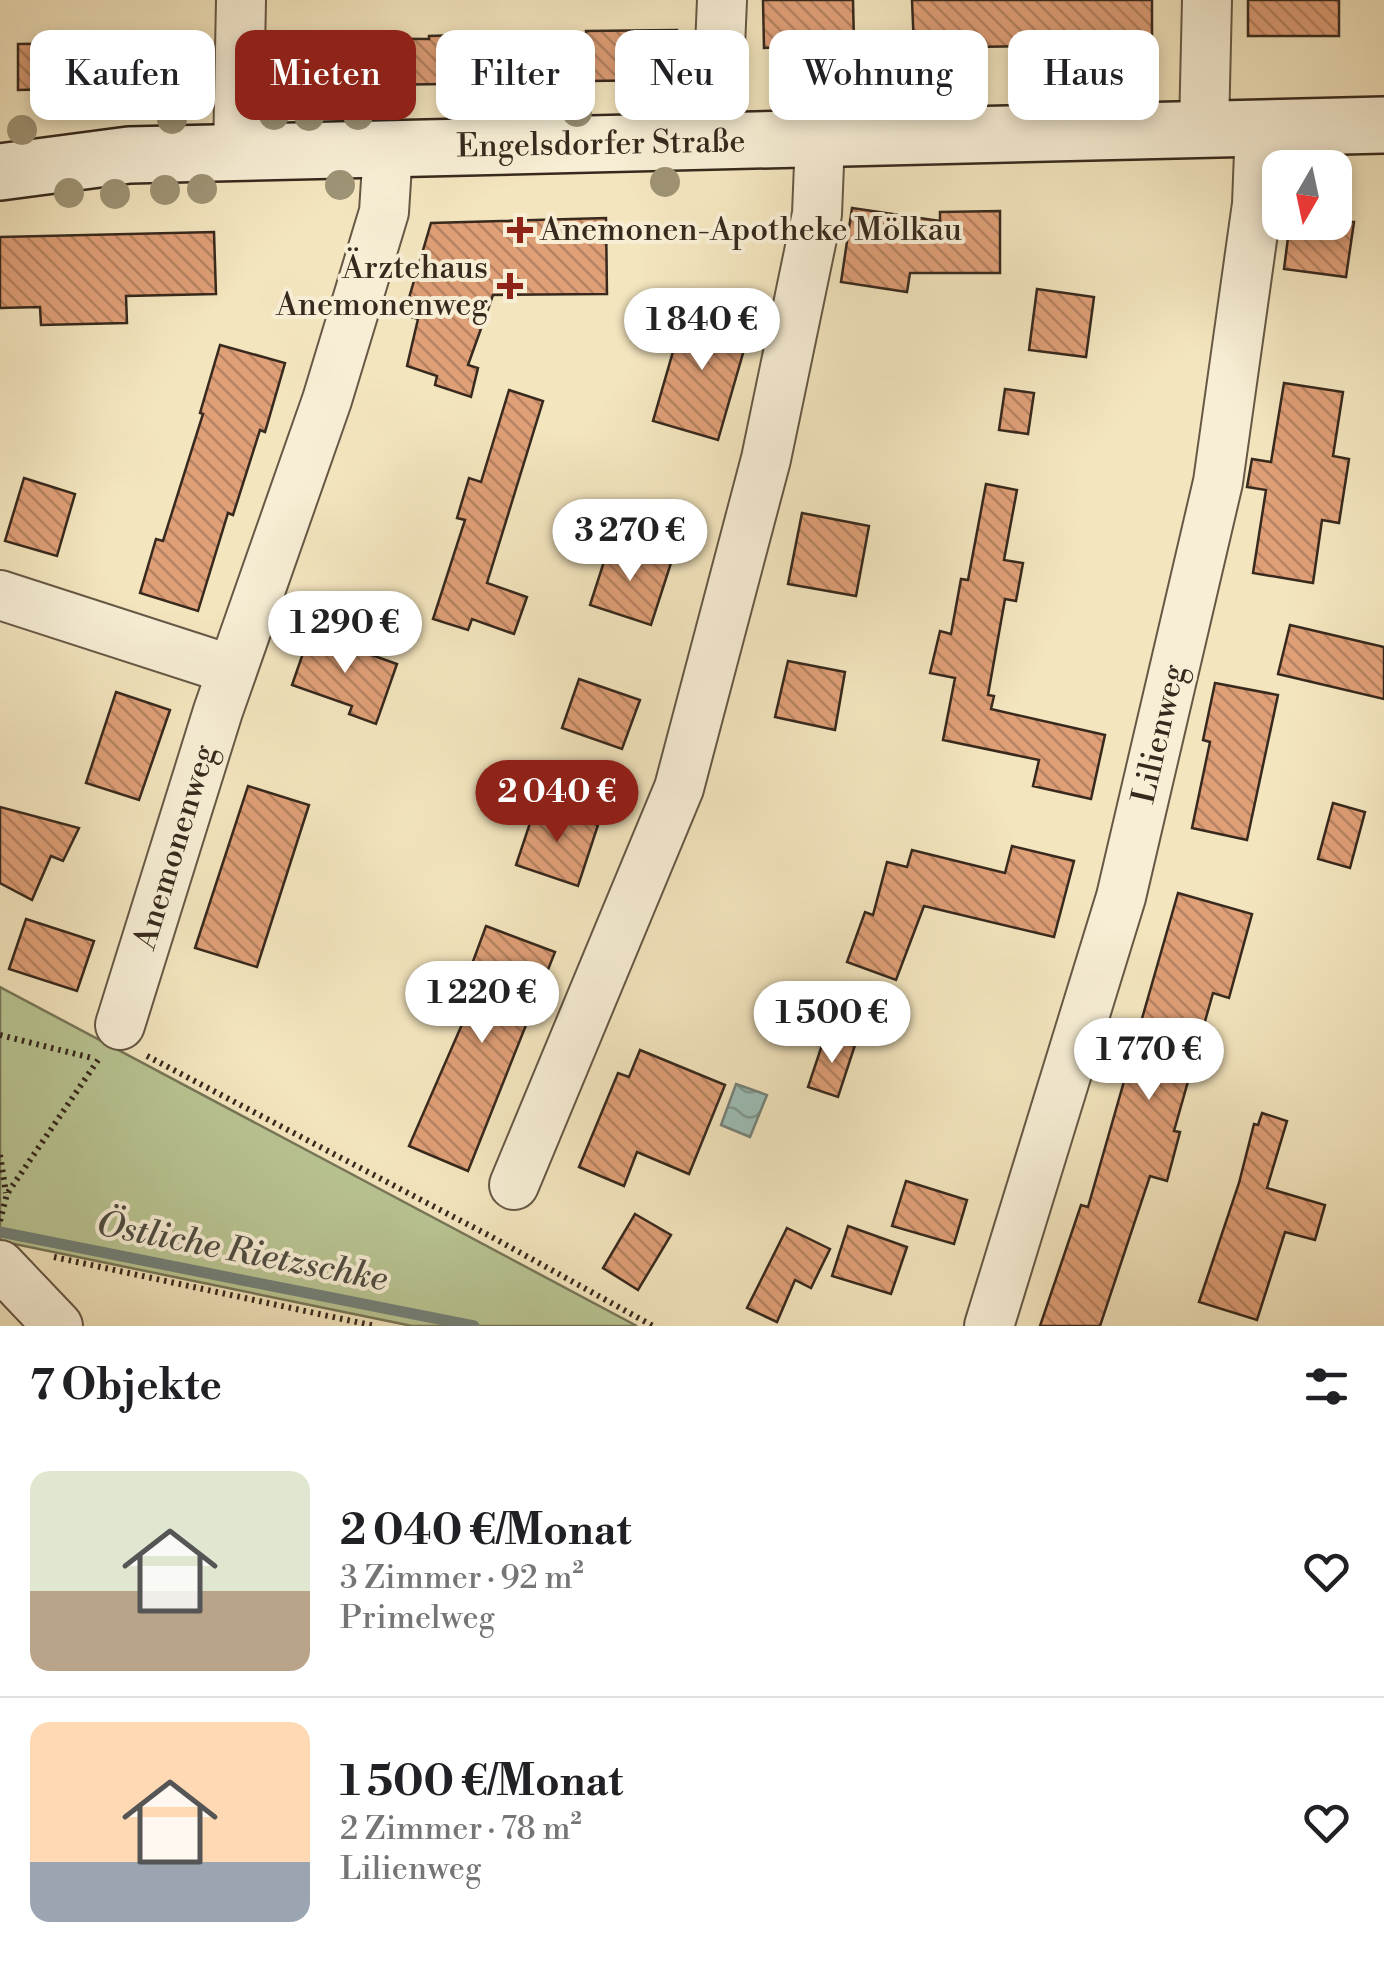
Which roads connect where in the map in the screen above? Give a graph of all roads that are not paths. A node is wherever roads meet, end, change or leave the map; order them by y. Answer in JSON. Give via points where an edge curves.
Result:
{"nodes":[{"id":1,"x":241,"y":0,"type":"edge"},
{"id":2,"x":722,"y":0,"type":"edge"},
{"id":3,"x":1207,"y":0,"type":"edge"},
{"id":4,"x":1384,"y":124,"type":"edge"},
{"id":5,"x":1260,"y":128,"type":"junction"},
{"id":6,"x":1204,"y":129,"type":"junction"},
{"id":7,"x":820,"y":138,"type":"junction"},
{"id":8,"x":716,"y":141,"type":"junction"},
{"id":9,"x":388,"y":149,"type":"junction"},
{"id":10,"x":238,"y":152,"type":"junction"},
{"id":11,"x":0,"y":172,"type":"edge"},
{"id":12,"x":0,"y":595,"type":"edge"},
{"id":13,"x":232,"y":670,"type":"junction"},
{"id":14,"x":111,"y":1041,"type":"road end"},
{"id":15,"x":514,"y":1185,"type":"dead end"},
{"id":16,"x":19,"y":1260,"type":"edge"},
{"id":17,"x":58,"y":1326,"type":"edge"},
{"id":18,"x":989,"y":1326,"type":"edge"}],
"edges":[{"from":1,"to":10,"type":"street"},
{"from":2,"to":8,"type":"street"},
{"from":3,"to":6,"type":"street"},
{"from":4,"to":5,"type":"street","name":"Engelsdorfer Straße"},
{"from":5,"to":6,"type":"street","name":"Engelsdorfer Straße"},
{"from":5,"to":18,"type":"street","name":"Lilienweg","via":[[1257,204],[1214,500],[1120,896]]},
{"from":6,"to":7,"type":"street","name":"Engelsdorfer Straße"},
{"from":7,"to":8,"type":"street","name":"Engelsdorfer Straße"},
{"from":7,"to":15,"type":"street","via":[[817,214],[766,459],[679,788]]},
{"from":8,"to":9,"type":"street","name":"Engelsdorfer Straße"},
{"from":9,"to":10,"type":"street","name":"Engelsdorfer Straße"},
{"from":9,"to":13,"type":"street","name":"Anemonenweg","via":[[384,212],[327,400]]},
{"from":10,"to":11,"type":"street","name":"Engelsdorfer Straße","via":[[128,156]]},
{"from":12,"to":13,"type":"street"},
{"from":13,"to":14,"type":"street","name":"Anemonenweg"},
{"from":16,"to":17,"type":"street"}]}
